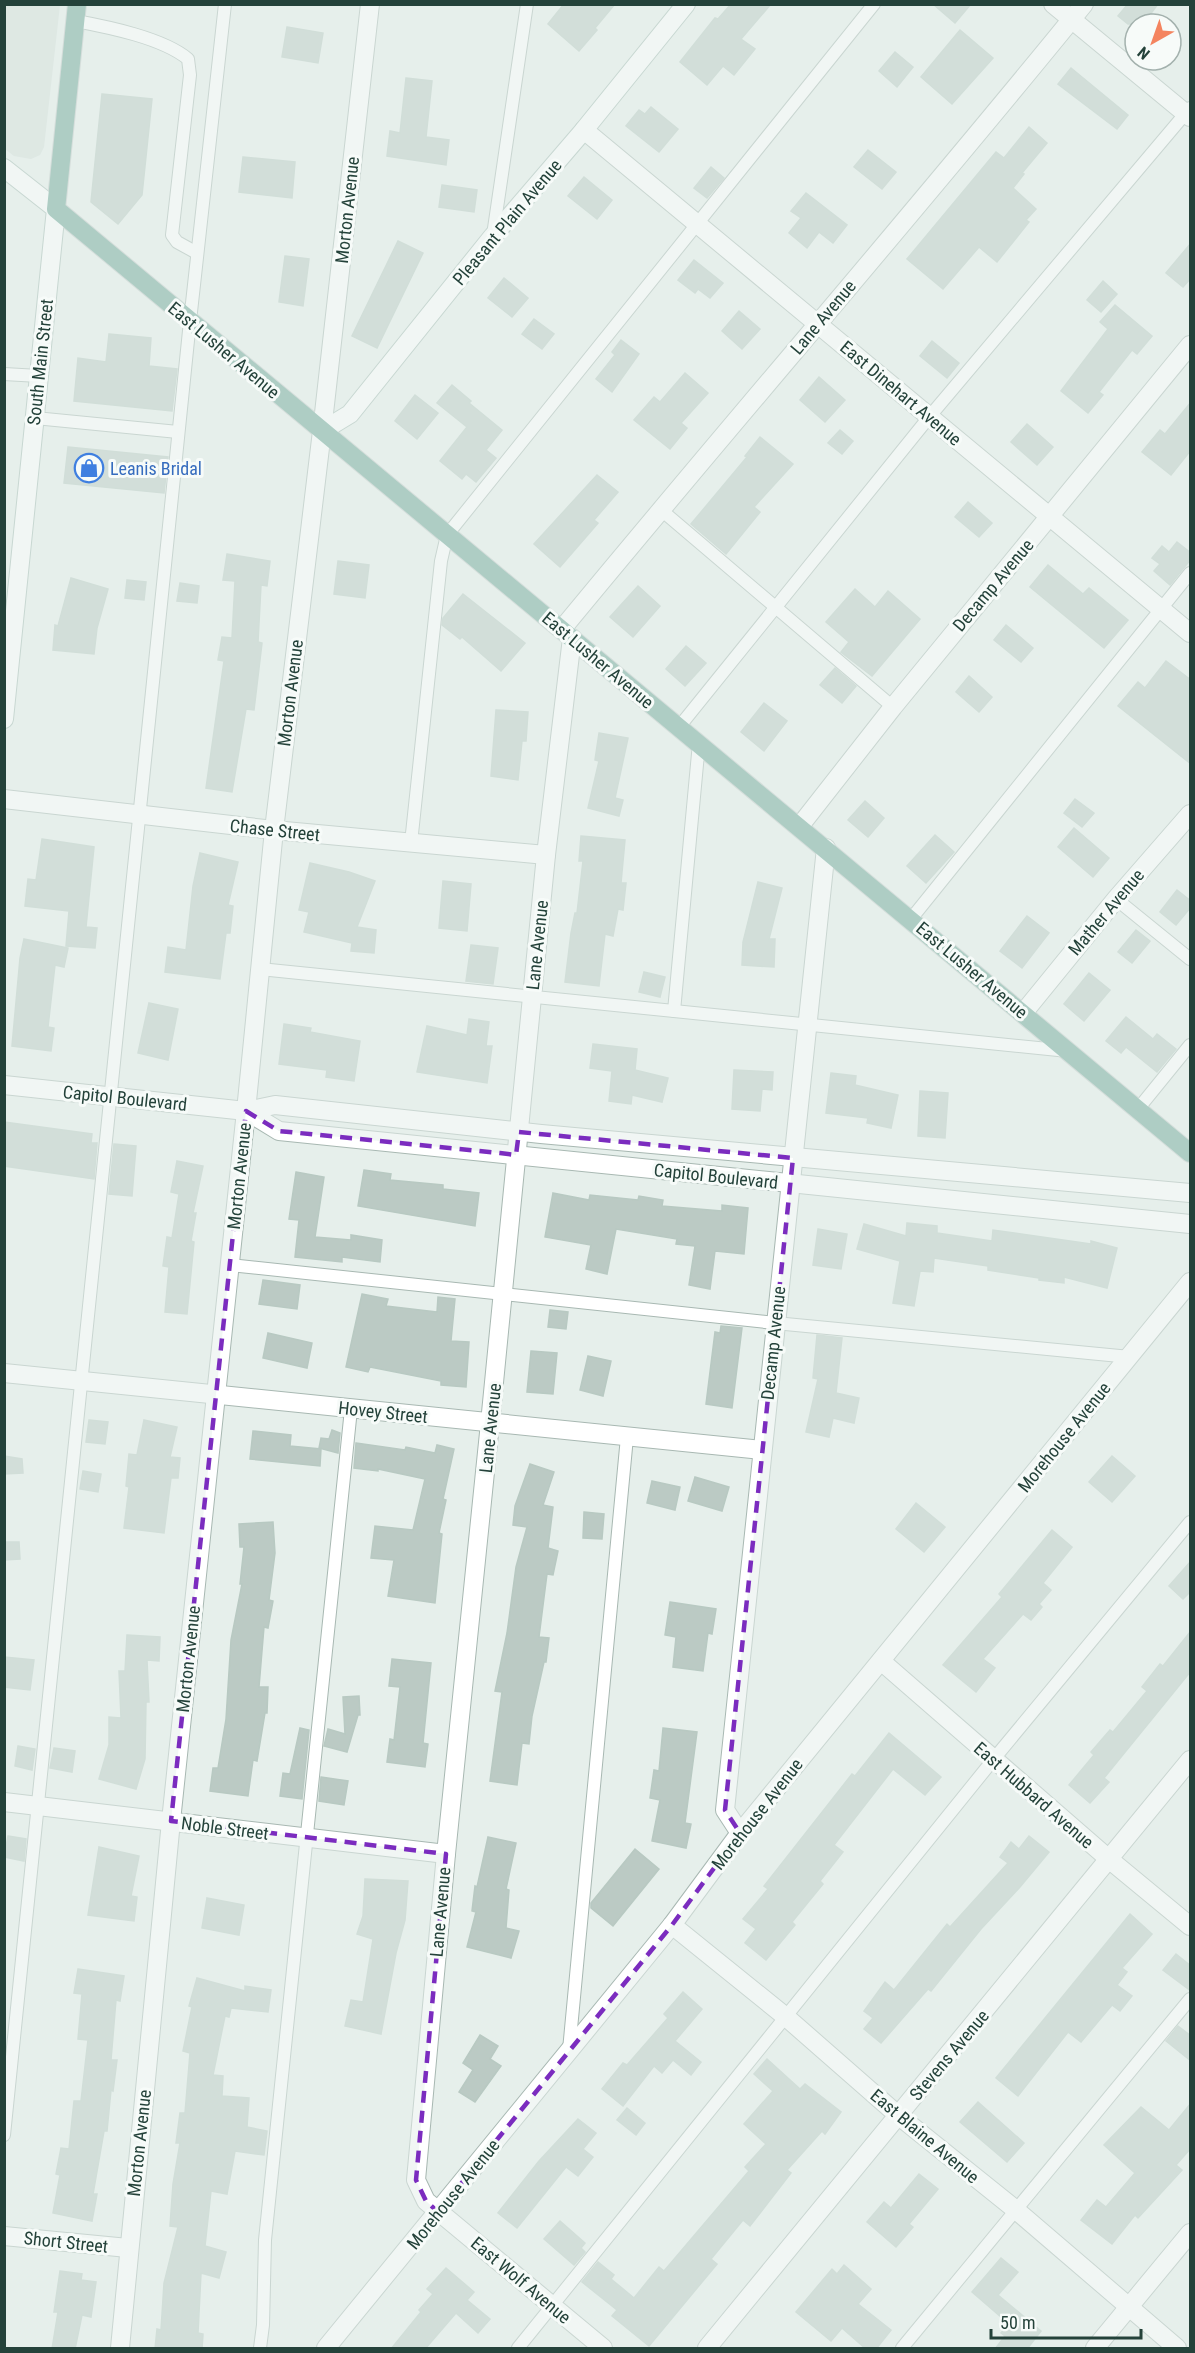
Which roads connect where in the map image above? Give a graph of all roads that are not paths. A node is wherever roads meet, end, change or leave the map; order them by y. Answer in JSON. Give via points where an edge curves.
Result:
{"nodes":[{"id":1,"x":225,"y":4,"type":"edge"},
{"id":2,"x":370,"y":4,"type":"edge"},
{"id":3,"x":527,"y":4,"type":"edge"},
{"id":4,"x":686,"y":4,"type":"edge"},
{"id":5,"x":874,"y":4,"type":"edge"},
{"id":6,"x":1053,"y":4,"type":"edge"},
{"id":7,"x":1084,"y":4,"type":"edge"},
{"id":8,"x":76,"y":13,"type":"edge"},
{"id":9,"x":1071,"y":20,"type":"junction"},
{"id":10,"x":1189,"y":113,"type":"edge"},
{"id":11,"x":584,"y":130,"type":"junction"},
{"id":12,"x":4,"y":168,"type":"edge"},
{"id":13,"x":56,"y":209,"type":"junction"},
{"id":14,"x":696,"y":223,"type":"junction"},
{"id":15,"x":493,"y":236,"type":"junction"},
{"id":16,"x":197,"y":253,"type":"junction"},
{"id":17,"x":190,"y":321,"type":"junction"},
{"id":18,"x":818,"y":324,"type":"junction"},
{"id":19,"x":1191,"y":345,"type":"edge"},
{"id":20,"x":4,"y":374,"type":"edge"},
{"id":21,"x":39,"y":376,"type":"junction"},
{"id":22,"x":930,"y":416,"type":"junction"},
{"id":23,"x":35,"y":418,"type":"junction"},
{"id":24,"x":322,"y":431,"type":"junction"},
{"id":25,"x":178,"y":432,"type":"junction"},
{"id":26,"x":660,"y":509,"type":"junction"},
{"id":27,"x":1050,"y":518,"type":"junction"},
{"id":28,"x":447,"y":535,"type":"junction"},
{"id":29,"x":1191,"y":573,"type":"edge"},
{"id":30,"x":775,"y":607,"type":"junction"},
{"id":31,"x":1162,"y":608,"type":"junction"},
{"id":32,"x":1191,"y":633,"type":"edge"},
{"id":33,"x":567,"y":634,"type":"junction"},
{"id":34,"x":892,"y":706,"type":"junction"},
{"id":35,"x":4,"y":719,"type":"edge"},
{"id":36,"x":680,"y":727,"type":"junction"},
{"id":37,"x":699,"y":743,"type":"junction"},
{"id":38,"x":4,"y":799,"type":"edge"},
{"id":39,"x":140,"y":814,"type":"junction"},
{"id":40,"x":1191,"y":814,"type":"edge"},
{"id":41,"x":799,"y":827,"type":"junction"},
{"id":42,"x":274,"y":830,"type":"junction"},
{"id":43,"x":411,"y":843,"type":"junction"},
{"id":44,"x":826,"y":848,"type":"junction"},
{"id":45,"x":546,"y":855,"type":"junction"},
{"id":46,"x":1116,"y":900,"type":"junction"},
{"id":47,"x":911,"y":919,"type":"junction"},
{"id":48,"x":1191,"y":959,"type":"edge"},
{"id":49,"x":260,"y":969,"type":"junction"},
{"id":50,"x":532,"y":996,"type":"junction"},
{"id":51,"x":674,"y":1011,"type":"junction"},
{"id":52,"x":1024,"y":1012,"type":"junction"},
{"id":53,"x":807,"y":1024,"type":"junction"},
{"id":54,"x":1191,"y":1045,"type":"edge"},
{"id":55,"x":1070,"y":1051,"type":"junction"},
{"id":56,"x":4,"y":1085,"type":"edge"},
{"id":57,"x":111,"y":1096,"type":"junction"},
{"id":58,"x":1138,"y":1108,"type":"junction"},
{"id":59,"x":246,"y":1111,"type":"junction"},
{"id":60,"x":519,"y":1132,"type":"junction"},
{"id":61,"x":1191,"y":1153,"type":"edge"},
{"id":62,"x":516,"y":1155,"type":"junction"},
{"id":63,"x":793,"y":1158,"type":"junction"},
{"id":64,"x":790,"y":1184,"type":"junction"},
{"id":65,"x":1191,"y":1193,"type":"edge"},
{"id":66,"x":1191,"y":1224,"type":"edge"},
{"id":67,"x":230,"y":1265,"type":"junction"},
{"id":68,"x":1191,"y":1282,"type":"edge"},
{"id":69,"x":503,"y":1294,"type":"junction"},
{"id":70,"x":775,"y":1323,"type":"junction"},
{"id":71,"x":1130,"y":1357,"type":"junction"},
{"id":72,"x":4,"y":1373,"type":"edge"},
{"id":73,"x":81,"y":1381,"type":"junction"},
{"id":74,"x":216,"y":1395,"type":"junction"},
{"id":75,"x":351,"y":1409,"type":"junction"},
{"id":76,"x":490,"y":1423,"type":"junction"},
{"id":77,"x":627,"y":1437,"type":"junction"},
{"id":78,"x":762,"y":1450,"type":"junction"},
{"id":79,"x":1191,"y":1522,"type":"edge"},
{"id":80,"x":881,"y":1661,"type":"junction"},
{"id":81,"x":993,"y":1760,"type":"junction"},
{"id":82,"x":1191,"y":1760,"type":"edge"},
{"id":83,"x":4,"y":1802,"type":"edge"},
{"id":84,"x":38,"y":1806,"type":"junction"},
{"id":85,"x":171,"y":1821,"type":"junction"},
{"id":86,"x":740,"y":1833,"type":"junction"},
{"id":87,"x":307,"y":1837,"type":"junction"},
{"id":88,"x":446,"y":1854,"type":"junction"},
{"id":89,"x":1110,"y":1860,"type":"junction"},
{"id":90,"x":672,"y":1925,"type":"junction"},
{"id":91,"x":1191,"y":1926,"type":"edge"},
{"id":92,"x":1191,"y":1999,"type":"edge"},
{"id":93,"x":786,"y":2017,"type":"junction"},
{"id":94,"x":569,"y":2052,"type":"junction"},
{"id":95,"x":899,"y":2116,"type":"junction"},
{"id":96,"x":4,"y":2135,"type":"edge"},
{"id":97,"x":1016,"y":2210,"type":"junction"},
{"id":98,"x":438,"y":2212,"type":"junction"},
{"id":99,"x":1191,"y":2233,"type":"edge"},
{"id":100,"x":4,"y":2236,"type":"edge"},
{"id":101,"x":129,"y":2248,"type":"junction"},
{"id":102,"x":552,"y":2306,"type":"junction"},
{"id":103,"x":1129,"y":2308,"type":"junction"},
{"id":104,"x":120,"y":2349,"type":"edge"},
{"id":105,"x":260,"y":2349,"type":"edge"},
{"id":106,"x":326,"y":2349,"type":"edge"},
{"id":107,"x":518,"y":2349,"type":"edge"},
{"id":108,"x":603,"y":2349,"type":"edge"},
{"id":109,"x":706,"y":2349,"type":"edge"},
{"id":110,"x":902,"y":2349,"type":"edge"},
{"id":111,"x":1095,"y":2349,"type":"edge"},
{"id":112,"x":1177,"y":2349,"type":"edge"}],
"edges":[{"from":1,"to":16,"type":"lane"},
{"from":2,"to":24,"type":"street","name":"Morton Avenue"},
{"from":3,"to":15,"type":"lane"},
{"from":4,"to":11,"type":"street","name":"Pleasant Plain Avenue"},
{"from":5,"to":14,"type":"lane"},
{"from":6,"to":9,"type":"street"},
{"from":7,"to":9,"type":"street","name":"Lane Avenue"},
{"from":8,"to":13,"type":"main road","name":"South Main Street"},
{"from":8,"to":16,"type":"lane","via":[[102,26],[175,48],[188,59],[190,75],[172,235]]},
{"from":9,"to":10,"type":"street"},
{"from":9,"to":18,"type":"street","name":"Lane Avenue"},
{"from":10,"to":22,"type":"lane"},
{"from":11,"to":14,"type":"street","name":"East Dinehart Avenue"},
{"from":11,"to":15,"type":"street","name":"Pleasant Plain Avenue"},
{"from":12,"to":13,"type":"street","name":"East Lusher Avenue"},
{"from":13,"to":17,"type":"main road","name":"East Lusher Avenue"},
{"from":13,"to":21,"type":"street","name":"South Main Street"},
{"from":14,"to":18,"type":"street","name":"East Dinehart Avenue"},
{"from":14,"to":28,"type":"lane"},
{"from":15,"to":24,"type":"street","name":"Pleasant Plain Avenue","via":[[350,414]]},
{"from":16,"to":17,"type":"lane"},
{"from":17,"to":24,"type":"main road","name":"East Lusher Avenue"},
{"from":17,"to":25,"type":"lane"},
{"from":18,"to":22,"type":"street","name":"East Dinehart Avenue"},
{"from":18,"to":26,"type":"street","name":"Lane Avenue"},
{"from":19,"to":27,"type":"street","name":"Decamp Avenue"},
{"from":20,"to":21,"type":"lane"},
{"from":21,"to":23,"type":"street","name":"South Main Street"},
{"from":22,"to":27,"type":"street","name":"East Dinehart Avenue"},
{"from":22,"to":30,"type":"lane"},
{"from":23,"to":25,"type":"lane"},
{"from":23,"to":35,"type":"street","name":"South Main Street"},
{"from":24,"to":28,"type":"main road","name":"East Lusher Avenue"},
{"from":24,"to":42,"type":"street","name":"Morton Avenue"},
{"from":25,"to":39,"type":"lane"},
{"from":26,"to":30,"type":"lane"},
{"from":26,"to":33,"type":"street","name":"Lane Avenue"},
{"from":27,"to":31,"type":"street","name":"East Dinehart Avenue"},
{"from":27,"to":34,"type":"street","name":"Decamp Avenue"},
{"from":28,"to":33,"type":"main road","name":"East Lusher Avenue"},
{"from":28,"to":43,"type":"lane"},
{"from":29,"to":31,"type":"lane"},
{"from":30,"to":34,"type":"lane"},
{"from":30,"to":36,"type":"lane"},
{"from":31,"to":32,"type":"street","name":"East Dinehart Avenue"},
{"from":31,"to":47,"type":"lane"},
{"from":33,"to":36,"type":"main road","name":"East Lusher Avenue"},
{"from":33,"to":45,"type":"street","name":"Lane Avenue"},
{"from":34,"to":41,"type":"street","name":"Decamp Avenue"},
{"from":36,"to":37,"type":"main road","name":"East Lusher Avenue"},
{"from":37,"to":41,"type":"main road","name":"East Lusher Avenue"},
{"from":37,"to":51,"type":"lane"},
{"from":38,"to":39,"type":"street","name":"Chase Street"},
{"from":39,"to":42,"type":"street","name":"Chase Street"},
{"from":39,"to":57,"type":"lane"},
{"from":40,"to":46,"type":"street","name":"Mather Avenue"},
{"from":41,"to":44,"type":"main road","name":"East Lusher Avenue"},
{"from":42,"to":43,"type":"street","name":"Chase Street"},
{"from":42,"to":49,"type":"street","name":"Morton Avenue"},
{"from":43,"to":45,"type":"street","name":"Chase Street"},
{"from":44,"to":47,"type":"main road","name":"East Lusher Avenue"},
{"from":44,"to":53,"type":"street","name":"Decamp Avenue"},
{"from":45,"to":50,"type":"street","name":"Lane Avenue"},
{"from":46,"to":48,"type":"lane"},
{"from":46,"to":52,"type":"street","name":"Mather Avenue"},
{"from":47,"to":52,"type":"main road","name":"East Lusher Avenue"},
{"from":49,"to":50,"type":"lane"},
{"from":49,"to":59,"type":"street","name":"Morton Avenue"},
{"from":50,"to":51,"type":"lane"},
{"from":50,"to":60,"type":"street","name":"Lane Avenue"},
{"from":51,"to":53,"type":"lane"},
{"from":52,"to":55,"type":"main road","name":"East Lusher Avenue"},
{"from":53,"to":55,"type":"lane"},
{"from":53,"to":63,"type":"street","name":"Decamp Avenue"},
{"from":54,"to":58,"type":"lane"},
{"from":55,"to":58,"type":"main road","name":"East Lusher Avenue"},
{"from":56,"to":57,"type":"street","name":"Capitol Boulevard"},
{"from":57,"to":59,"type":"street","name":"Capitol Boulevard"},
{"from":57,"to":73,"type":"lane"},
{"from":58,"to":61,"type":"main road","name":"East Lusher Avenue"},
{"from":59,"to":60,"type":"street","name":"Capitol Boulevard","via":[[275,1105]]},
{"from":59,"to":62,"type":"street","name":"Capitol Boulevard","via":[[279,1131]]},
{"from":59,"to":67,"type":"street","name":"Morton Avenue"},
{"from":60,"to":62,"type":"street","name":"Lane Avenue"},
{"from":60,"to":63,"type":"street","name":"Capitol Boulevard"},
{"from":62,"to":64,"type":"street","name":"Capitol Boulevard"},
{"from":62,"to":69,"type":"street","name":"Lane Avenue"},
{"from":63,"to":64,"type":"street","name":"Decamp Avenue"},
{"from":63,"to":65,"type":"street","name":"Capitol Boulevard"},
{"from":64,"to":66,"type":"street","name":"Capitol Boulevard"},
{"from":64,"to":70,"type":"street","name":"Decamp Avenue"},
{"from":67,"to":69,"type":"lane"},
{"from":67,"to":74,"type":"street","name":"Morton Avenue"},
{"from":68,"to":71,"type":"street","name":"Morehouse Avenue"},
{"from":69,"to":70,"type":"lane"},
{"from":69,"to":76,"type":"street","name":"Lane Avenue"},
{"from":70,"to":71,"type":"lane"},
{"from":70,"to":78,"type":"street","name":"Decamp Avenue"},
{"from":71,"to":80,"type":"street","name":"Morehouse Avenue"},
{"from":72,"to":73,"type":"street","name":"Hovey Street"},
{"from":73,"to":74,"type":"street","name":"Hovey Street"},
{"from":73,"to":84,"type":"lane"},
{"from":74,"to":75,"type":"street","name":"Hovey Street"},
{"from":74,"to":85,"type":"street","name":"Morton Avenue"},
{"from":75,"to":76,"type":"street","name":"Hovey Street"},
{"from":75,"to":87,"type":"lane"},
{"from":76,"to":77,"type":"street","name":"Hovey Street"},
{"from":76,"to":88,"type":"street","name":"Lane Avenue"},
{"from":77,"to":78,"type":"street","name":"Hovey Street"},
{"from":77,"to":94,"type":"lane"},
{"from":78,"to":86,"type":"street","name":"Decamp Avenue","via":[[725,1810]]},
{"from":79,"to":81,"type":"lane"},
{"from":80,"to":81,"type":"street","name":"East Hubbard Avenue"},
{"from":80,"to":86,"type":"street","name":"Morehouse Avenue"},
{"from":81,"to":89,"type":"street","name":"East Hubbard Avenue"},
{"from":81,"to":93,"type":"lane"},
{"from":82,"to":89,"type":"street","name":"Stevens Avenue"},
{"from":83,"to":84,"type":"street","name":"Noble Street"},
{"from":84,"to":85,"type":"street","name":"Noble Street"},
{"from":84,"to":96,"type":"lane"},
{"from":85,"to":87,"type":"street","name":"Noble Street"},
{"from":85,"to":101,"type":"street","name":"Morton Avenue"},
{"from":86,"to":90,"type":"street","name":"Morehouse Avenue"},
{"from":87,"to":88,"type":"street","name":"Noble Street"},
{"from":87,"to":105,"type":"lane","via":[[265,2240]]},
{"from":88,"to":98,"type":"street","name":"Lane Avenue","via":[[416,2180],[426,2201]]},
{"from":89,"to":91,"type":"street","name":"East Hubbard Avenue"},
{"from":89,"to":95,"type":"street","name":"Stevens Avenue"},
{"from":90,"to":93,"type":"street","name":"East Blaine Avenue"},
{"from":90,"to":94,"type":"street","name":"Morehouse Avenue"},
{"from":92,"to":97,"type":"lane"},
{"from":93,"to":95,"type":"street","name":"East Blaine Avenue"},
{"from":93,"to":102,"type":"lane"},
{"from":94,"to":98,"type":"street","name":"Morehouse Avenue"},
{"from":95,"to":97,"type":"street","name":"East Blaine Avenue"},
{"from":95,"to":109,"type":"street","name":"Stevens Avenue"},
{"from":97,"to":103,"type":"street","name":"East Blaine Avenue"},
{"from":97,"to":110,"type":"lane"},
{"from":98,"to":102,"type":"street","name":"East Wolf Avenue"},
{"from":98,"to":106,"type":"street","name":"Morehouse Avenue"},
{"from":99,"to":103,"type":"street"},
{"from":100,"to":101,"type":"street","name":"Short Street"},
{"from":101,"to":104,"type":"street","name":"Morton Avenue"},
{"from":102,"to":107,"type":"lane"},
{"from":102,"to":108,"type":"street","name":"East Wolf Avenue"},
{"from":103,"to":111,"type":"street"},
{"from":103,"to":112,"type":"street","name":"East Blaine Avenue"}]}
